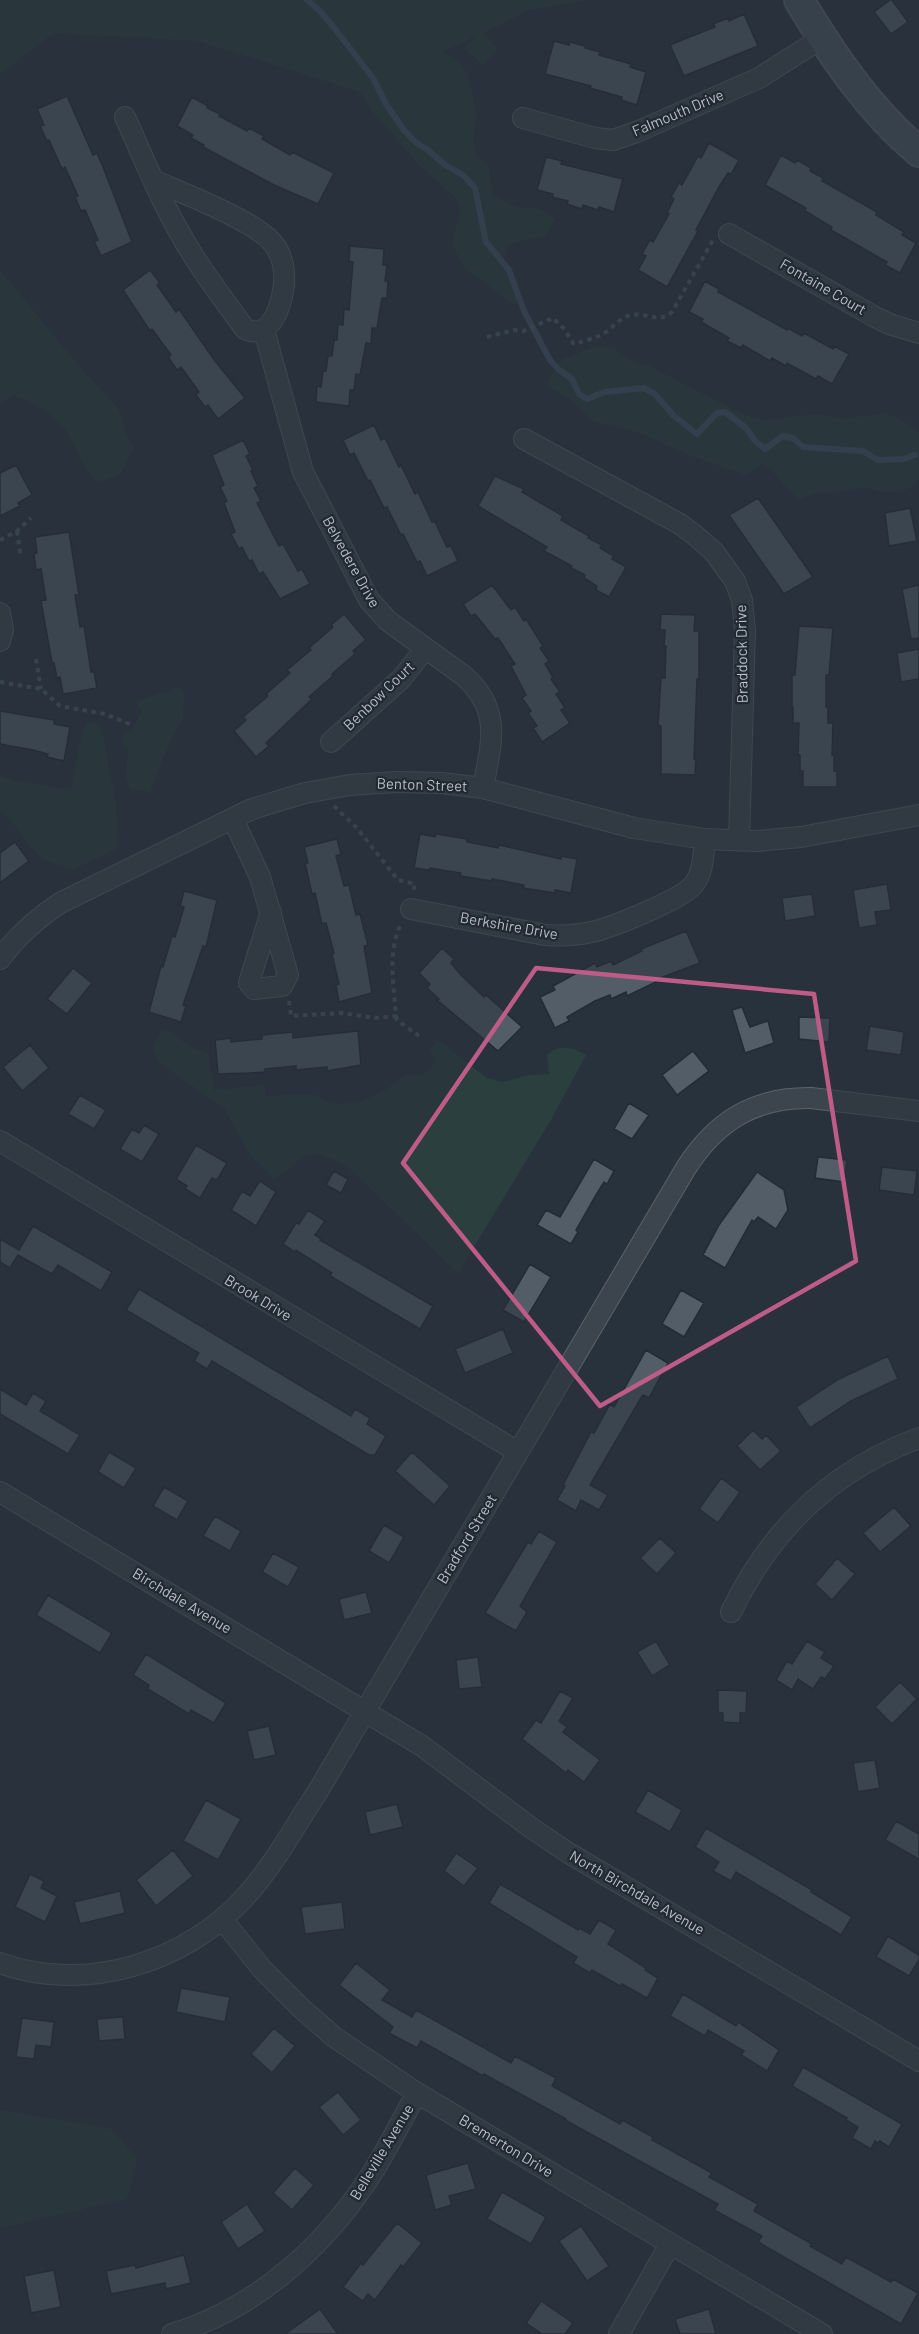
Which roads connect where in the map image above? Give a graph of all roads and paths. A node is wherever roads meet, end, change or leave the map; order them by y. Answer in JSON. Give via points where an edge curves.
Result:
{"nodes":[{"id":1,"x":799,"y":0,"type":"edge"},
{"id":2,"x":822,"y":38,"type":"junction"},
{"id":3,"x":125,"y":117,"type":"dead end"},
{"id":4,"x":524,"y":118,"type":"dead end"},
{"id":5,"x":919,"y":152,"type":"edge"},
{"id":6,"x":153,"y":180,"type":"junction"},
{"id":7,"x":729,"y":234,"type":"joint"},
{"id":8,"x":264,"y":330,"type":"junction"},
{"id":9,"x":919,"y":333,"type":"edge"},
{"id":10,"x":487,"y":338,"type":"dead end"},
{"id":11,"x":524,"y":439,"type":"dead end"},
{"id":12,"x":31,"y":518,"type":"dead end"},
{"id":13,"x":17,"y":531,"type":"junction"},
{"id":14,"x":0,"y":540,"type":"edge"},
{"id":15,"x":21,"y":558,"type":"dead end"},
{"id":16,"x":0,"y":613,"type":"edge"},
{"id":17,"x":0,"y":641,"type":"edge"},
{"id":18,"x":425,"y":649,"type":"junction"},
{"id":19,"x":36,"y":659,"type":"dead end"},
{"id":20,"x":0,"y":682,"type":"edge"},
{"id":21,"x":41,"y":689,"type":"junction"},
{"id":22,"x":134,"y":726,"type":"dead end"},
{"id":23,"x":331,"y":742,"type":"dead end"},
{"id":24,"x":483,"y":788,"type":"junction"},
{"id":25,"x":342,"y":813,"type":"dead end"},
{"id":26,"x":919,"y":815,"type":"edge"},
{"id":27,"x":233,"y":819,"type":"junction"},
{"id":28,"x":705,"y":839,"type":"junction"},
{"id":29,"x":739,"y":841,"type":"junction"},
{"id":30,"x":411,"y":909,"type":"junction"},
{"id":31,"x":271,"y":912,"type":"junction"},
{"id":32,"x":0,"y":959,"type":"edge"},
{"id":33,"x":286,"y":981,"type":"junction"},
{"id":34,"x":396,"y":1016,"type":"junction"},
{"id":35,"x":419,"y":1036,"type":"dead end"},
{"id":36,"x":919,"y":1111,"type":"edge"},
{"id":37,"x":0,"y":1141,"type":"edge"},
{"id":38,"x":919,"y":1438,"type":"edge"},
{"id":39,"x":518,"y":1452,"type":"junction"},
{"id":40,"x":0,"y":1492,"type":"edge"},
{"id":41,"x":731,"y":1612,"type":"dead end"},
{"id":42,"x":365,"y":1711,"type":"junction"},
{"id":43,"x":222,"y":1919,"type":"junction"},
{"id":44,"x":0,"y":1963,"type":"edge"},
{"id":45,"x":919,"y":2061,"type":"edge"},
{"id":46,"x":417,"y":2093,"type":"junction"},
{"id":47,"x":670,"y":2244,"type":"junction"},
{"id":48,"x":172,"y":2334,"type":"edge"},
{"id":49,"x":618,"y":2334,"type":"edge"},
{"id":50,"x":822,"y":2334,"type":"edge"}],
"edges":[{"from":1,"to":2,"type":"street"},
{"from":2,"to":4,"type":"street","name":"Falmouth Drive","via":[[759,78],[613,140]]},
{"from":2,"to":5,"type":"street","via":[[880,114]]},
{"from":3,"to":6,"type":"street"},
{"from":6,"to":8,"type":"street","via":[[186,244],[245,329]]},
{"from":6,"to":8,"type":"street","via":[[255,227],[274,244],[284,274],[276,316]]},
{"from":7,"to":9,"type":"street","name":"Fontaine Court","via":[[884,321]]},
{"from":7,"to":10,"type":"path","via":[[720,228],[666,317],[626,316],[601,336],[576,344],[550,318],[523,331]]},
{"from":8,"to":18,"type":"street","name":"Belvedere Drive","via":[[299,460],[318,502],[369,600],[388,621]]},
{"from":11,"to":29,"type":"street","name":"Braddock Drive","via":[[680,524],[714,552],[735,581],[742,600],[745,630]]},
{"from":12,"to":13,"type":"path"},
{"from":13,"to":14,"type":"path"},
{"from":13,"to":15,"type":"path"},
{"from":16,"to":17,"type":"street"},
{"from":18,"to":23,"type":"street","name":"Benbow Court","via":[[401,679]]},
{"from":18,"to":24,"type":"street","name":"Belvedere Drive","via":[[475,686],[488,709],[492,736]]},
{"from":19,"to":21,"type":"path"},
{"from":20,"to":21,"type":"path"},
{"from":21,"to":22,"type":"path","via":[[60,706],[105,714]]},
{"from":24,"to":27,"type":"street","name":"Benton Street","via":[[442,783],[350,785],[252,809]]},
{"from":24,"to":28,"type":"street","name":"Benton Street","via":[[634,828]]},
{"from":25,"to":30,"type":"path","via":[[398,880],[415,884]]},
{"from":26,"to":29,"type":"street","name":"Benton Street","via":[[801,837]]},
{"from":27,"to":31,"type":"street","via":[[260,876]]},
{"from":27,"to":32,"type":"street","name":"Benton Street","via":[[60,903],[15,939]]},
{"from":28,"to":29,"type":"street","name":"Benton Street"},
{"from":28,"to":30,"type":"street","name":"Berkshire Drive","via":[[699,876],[685,893],[591,932],[545,935]]},
{"from":30,"to":34,"type":"path","via":[[399,927],[393,952]]},
{"from":31,"to":33,"type":"street","via":[[288,975]]},
{"from":31,"to":33,"type":"street","via":[[249,983],[260,990],[282,986]]},
{"from":33,"to":34,"type":"path","via":[[291,1016]]},
{"from":34,"to":35,"type":"path"},
{"from":36,"to":39,"type":"street","name":"Bradford Street","via":[[793,1097],[748,1109],[711,1134],[686,1168]]},
{"from":37,"to":39,"type":"street","name":"Brook Drive"},
{"from":38,"to":41,"type":"street","via":[[864,1463],[804,1506],[758,1562]]},
{"from":39,"to":42,"type":"street","name":"Bradford Street"},
{"from":40,"to":42,"type":"street","name":"Birchdale Avenue"},
{"from":42,"to":43,"type":"street","name":"Bradford Street","via":[[266,1872]]},
{"from":42,"to":45,"type":"street","name":"North Birchdale Avenue","via":[[422,1746],[567,1852]]},
{"from":43,"to":44,"type":"street","name":"Bradford Street","via":[[170,1953],[107,1973],[49,1975]]},
{"from":43,"to":46,"type":"street","name":"Bremerton Drive","via":[[301,2008],[334,2037]]},
{"from":46,"to":47,"type":"street","name":"Bremerton Drive"},
{"from":46,"to":48,"type":"street","name":"Belleville Avenue","via":[[368,2179],[323,2237],[254,2295],[219,2315]]},
{"from":47,"to":49,"type":"street"},
{"from":47,"to":50,"type":"street","name":"Bremerton Drive"}]}
